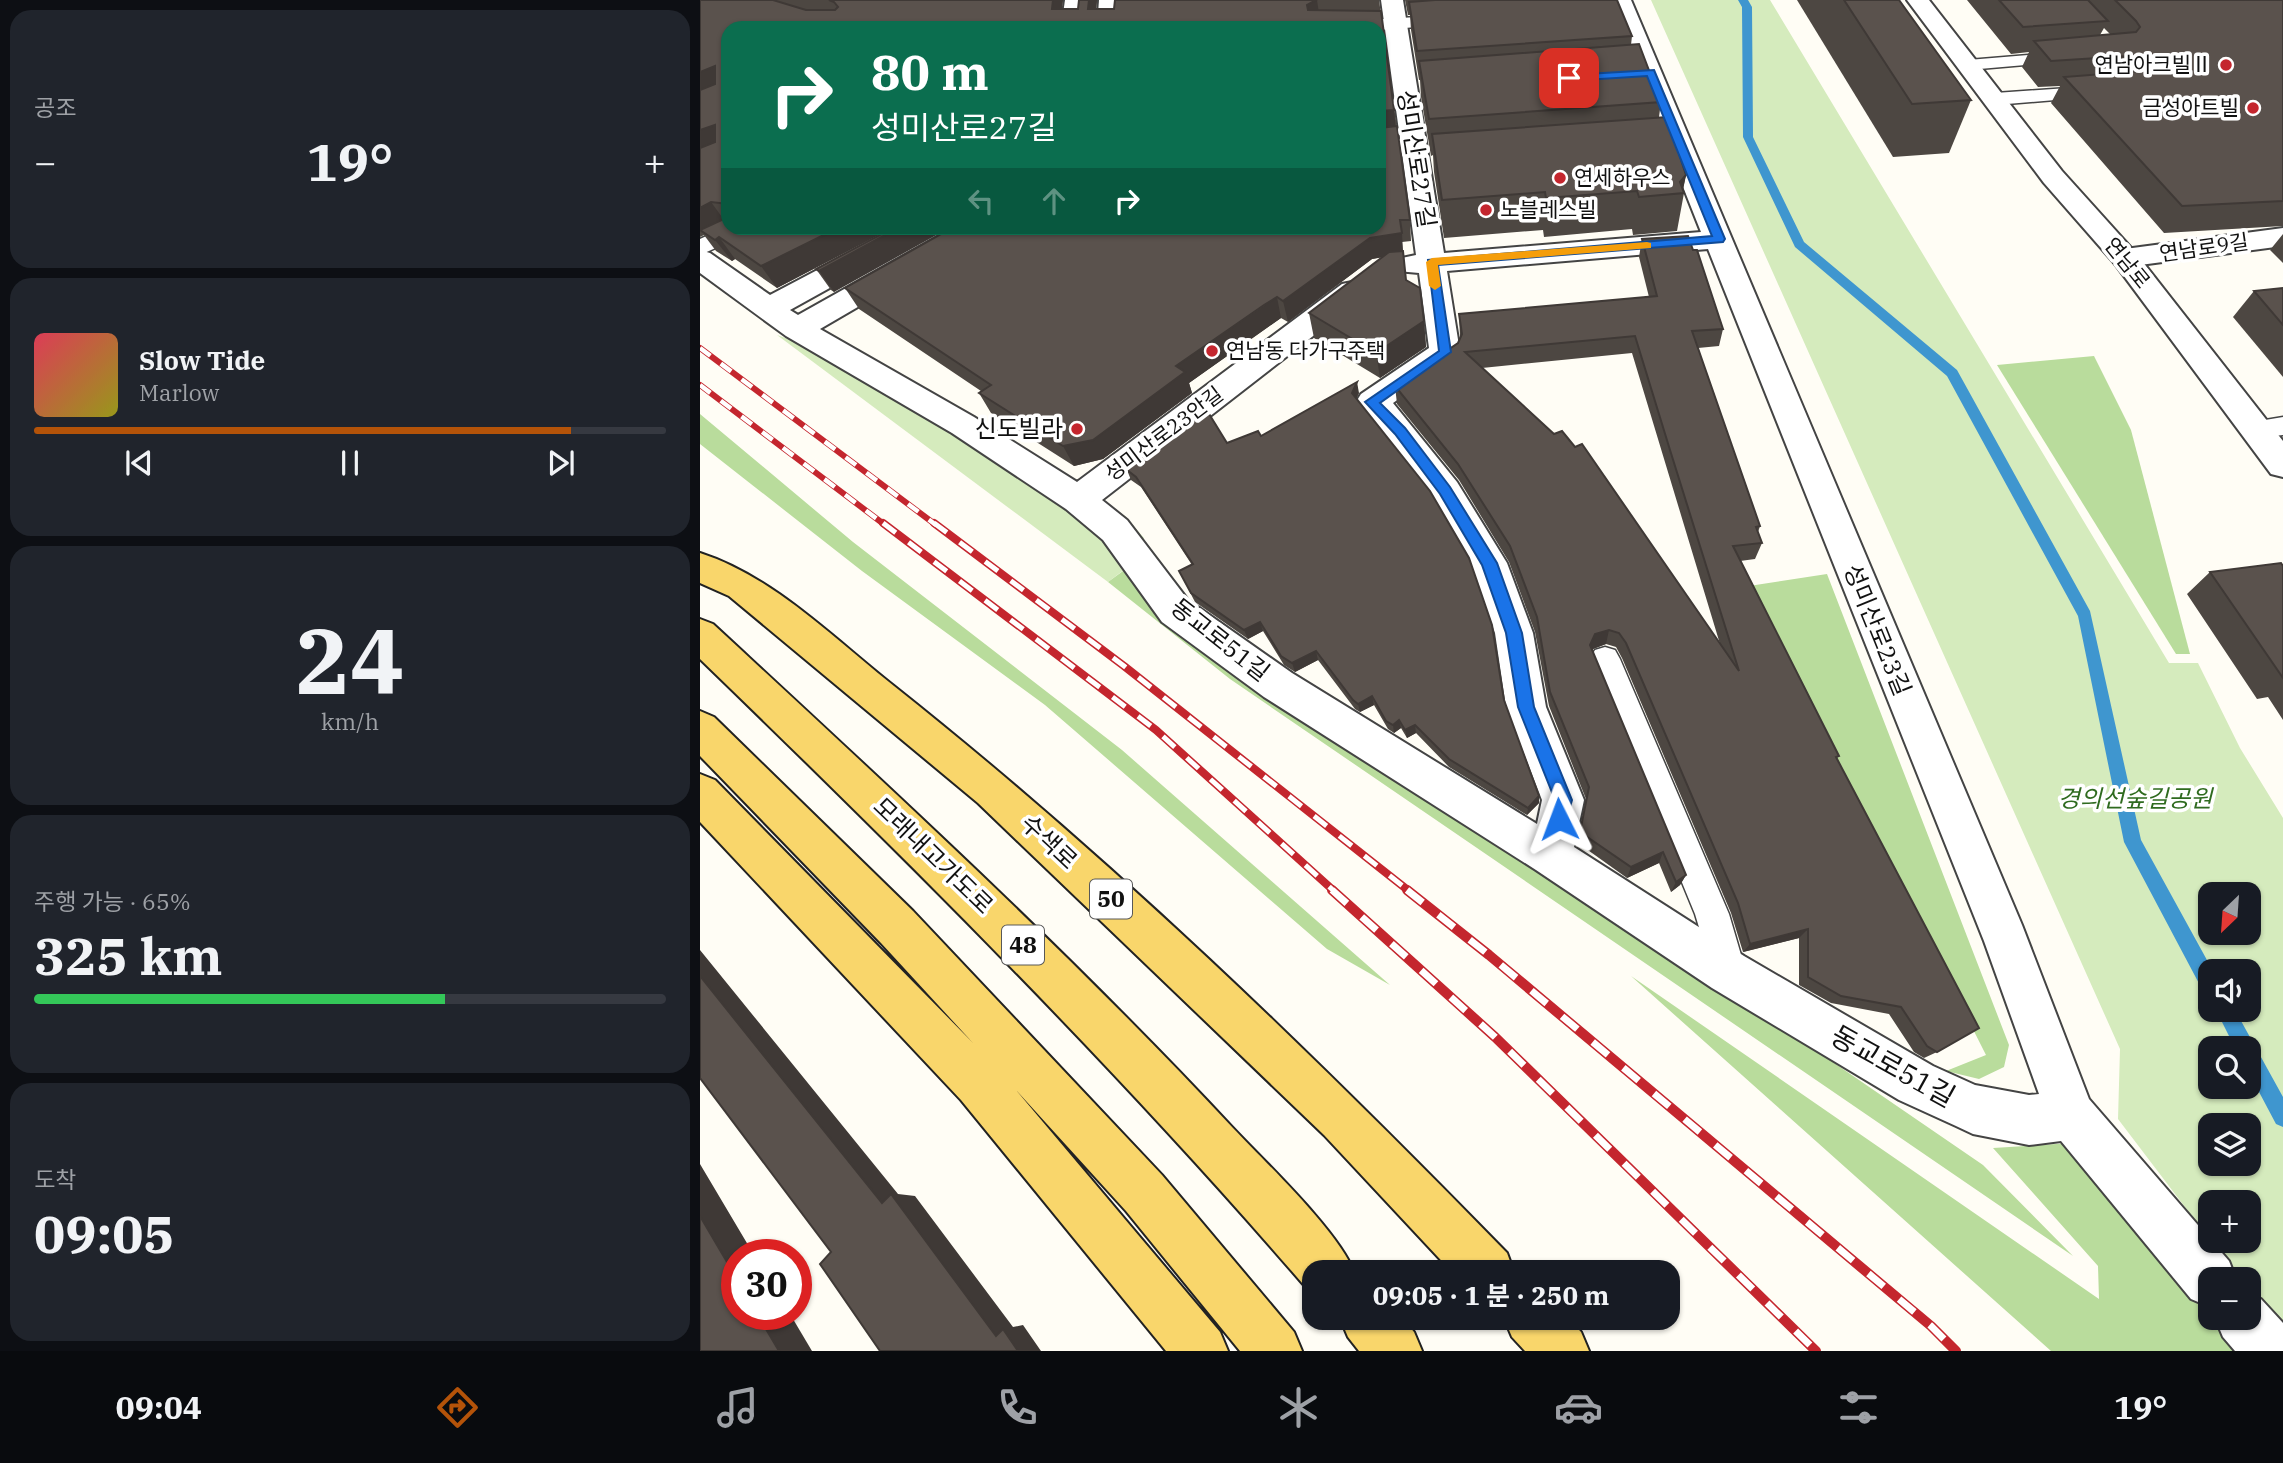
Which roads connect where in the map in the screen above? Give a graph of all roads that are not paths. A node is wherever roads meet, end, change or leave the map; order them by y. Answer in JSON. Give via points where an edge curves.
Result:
{"nodes":[{"id":1,"x":1076,"y":0,"type":"edge"},
{"id":2,"x":1111,"y":0,"type":"edge"},
{"id":3,"x":1918,"y":0,"type":"edge"},
{"id":4,"x":1619,"y":6,"type":"edge"},
{"id":5,"x":1393,"y":12,"type":"edge"},
{"id":6,"x":1462,"y":19,"type":"edge"},
{"id":7,"x":1073,"y":21,"type":"edge"},
{"id":8,"x":1109,"y":21,"type":"edge"},
{"id":9,"x":1352,"y":21,"type":"edge"},
{"id":10,"x":2087,"y":55,"type":"edge"},
{"id":11,"x":1968,"y":65,"type":"junction"},
{"id":12,"x":2118,"y":90,"type":"edge"},
{"id":13,"x":1995,"y":99,"type":"junction"},
{"id":14,"x":727,"y":235,"type":"edge"},
{"id":15,"x":907,"y":235,"type":"edge"},
{"id":16,"x":958,"y":235,"type":"edge"},
{"id":17,"x":2283,"y":237,"type":"edge"},
{"id":18,"x":1719,"y":239,"type":"junction"},
{"id":19,"x":700,"y":248,"type":"edge"},
{"id":20,"x":2125,"y":258,"type":"junction"},
{"id":21,"x":700,"y":259,"type":"edge"},
{"id":22,"x":1432,"y":262,"type":"junction"},
{"id":23,"x":784,"y":319,"type":"junction"},
{"id":24,"x":2269,"y":428,"type":"edge"},
{"id":25,"x":2283,"y":465,"type":"edge"},
{"id":26,"x":1077,"y":500,"type":"junction"},
{"id":27,"x":700,"y":566,"type":"edge"},
{"id":28,"x":700,"y":635,"type":"edge"},
{"id":29,"x":1605,"y":659,"type":"dead end"},
{"id":30,"x":700,"y":729,"type":"edge"},
{"id":31,"x":700,"y":793,"type":"edge"},
{"id":32,"x":1551,"y":856,"type":"junction"},
{"id":33,"x":1728,"y":972,"type":"junction"},
{"id":34,"x":2071,"y":1115,"type":"junction"},
{"id":35,"x":1318,"y":1260,"type":"edge"},
{"id":36,"x":1477,"y":1260,"type":"edge"},
{"id":37,"x":2199,"y":1267,"type":"edge"},
{"id":38,"x":1377,"y":1330,"type":"edge"},
{"id":39,"x":1543,"y":1330,"type":"edge"},
{"id":40,"x":2253,"y":1330,"type":"edge"},
{"id":41,"x":1201,"y":1351,"type":"edge"},
{"id":42,"x":1275,"y":1351,"type":"edge"},
{"id":43,"x":1395,"y":1351,"type":"edge"},
{"id":44,"x":1563,"y":1351,"type":"edge"},
{"id":45,"x":2271,"y":1351,"type":"edge"}],
"edges":[{"from":1,"to":7,"type":"street"},
{"from":2,"to":8,"type":"street"},
{"from":3,"to":11,"type":"street","name":"연남로"},
{"from":4,"to":18,"type":"street","name":"성미산로23길","via":[[1637,73],[1667,147]]},
{"from":5,"to":6,"type":"lane"},
{"from":5,"to":9,"type":"lane"},
{"from":5,"to":22,"type":"street","name":"성미산로27길","via":[[1413,89],[1414,152]]},
{"from":10,"to":11,"type":"lane"},
{"from":11,"to":13,"type":"street","name":"연남로"},
{"from":12,"to":13,"type":"lane"},
{"from":13,"to":20,"type":"street","name":"연남로","via":[[2053,177]]},
{"from":14,"to":19,"type":"lane"},
{"from":15,"to":23,"type":"street"},
{"from":16,"to":23,"type":"street"},
{"from":17,"to":20,"type":"street","name":"연남로9길"},
{"from":18,"to":22,"type":"street","name":"성미산로23안길"},
{"from":18,"to":34,"type":"street","name":"성미산로23길","via":[[2001,929]]},
{"from":20,"to":24,"type":"street","name":"연남로"},
{"from":21,"to":23,"type":"street","name":"동교로51길"},
{"from":22,"to":26,"type":"street","name":"성미산로23안길","via":[[1379,271]]},
{"from":22,"to":32,"type":"street","name":"성미산로27길","via":[[1445,352],[1372,402],[1445,491],[1489,563],[1514,633],[1526,707],[1563,800]]},
{"from":23,"to":26,"type":"street","name":"동교로51길","via":[[963,425]]},
{"from":24,"to":25,"type":"street","name":"연남로"},
{"from":26,"to":32,"type":"street","name":"동교로51길","via":[[1115,530],[1175,611],[1278,685]]},
{"from":27,"to":36,"type":"main road","name":"수색로","number":"50","via":[[742,586],[993,790],[1341,1118]]},
{"from":28,"to":35,"type":"main road","name":"모래내고가도로","number":"48","via":[[954,874],[1230,1157]]},
{"from":29,"to":33,"type":"lane","via":[[1712,914]]},
{"from":30,"to":42,"type":"main road","via":[[897,927],[1125,1172]]},
{"from":31,"to":41,"type":"main road","via":[[978,1083]]},
{"from":32,"to":33,"type":"street","name":"동교로51길"},
{"from":33,"to":34,"type":"street","name":"동교로51길","via":[[1916,1083],[1973,1109],[2029,1120]]},
{"from":34,"to":37,"type":"street","name":"성미산로23길"},
{"from":38,"to":43,"type":"main road"},
{"from":39,"to":44,"type":"main road"},
{"from":40,"to":45,"type":"street"}]}
